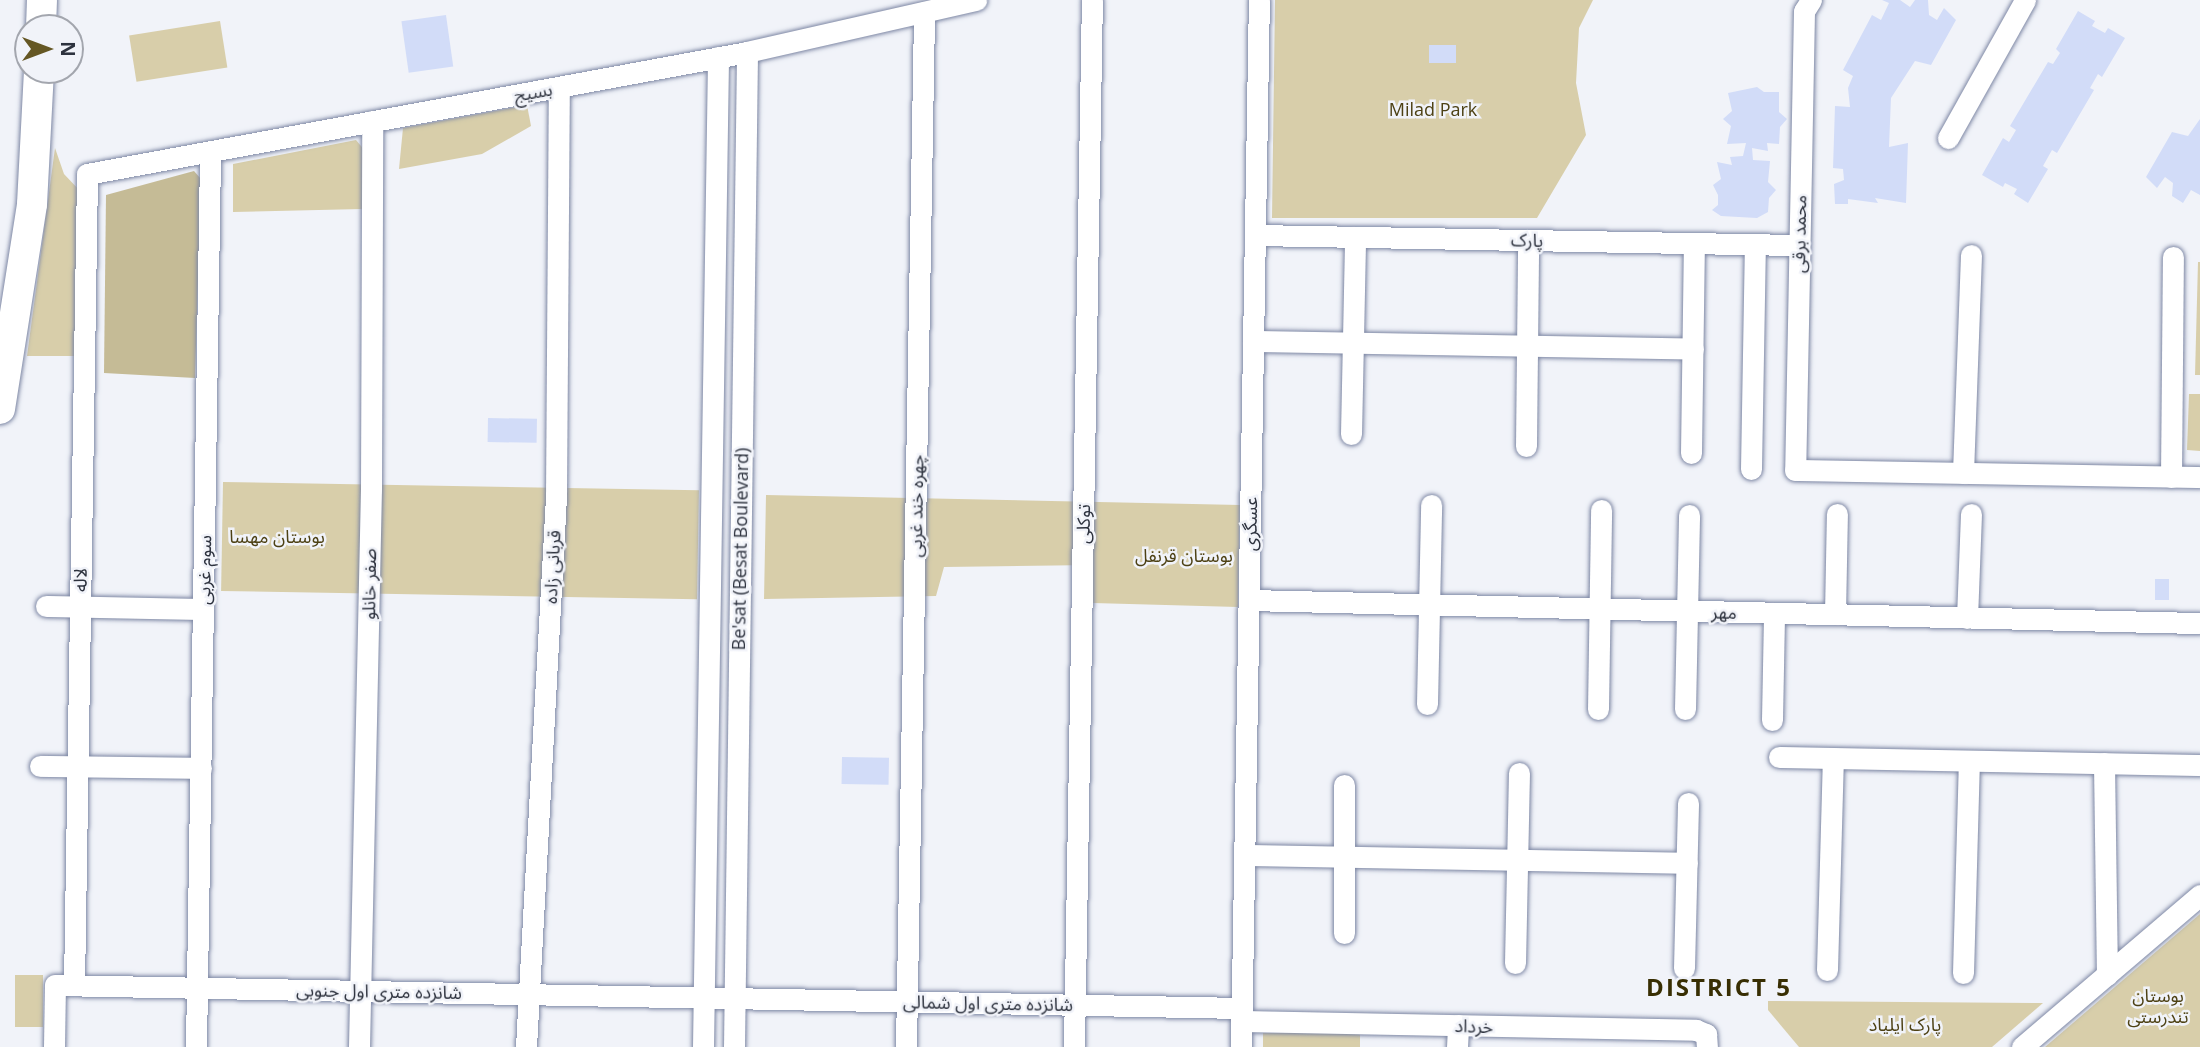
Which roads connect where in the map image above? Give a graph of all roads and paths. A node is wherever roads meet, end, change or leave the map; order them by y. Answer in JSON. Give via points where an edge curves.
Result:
{"nodes":[{"id":1,"x":976,"y":0,"type":"edge"},
{"id":2,"x":1092,"y":0,"type":"edge"},
{"id":3,"x":1259,"y":0,"type":"edge"},
{"id":4,"x":1811,"y":0,"type":"edge"},
{"id":5,"x":2025,"y":0,"type":"edge"},
{"id":6,"x":924,"y":12,"type":"junction"},
{"id":7,"x":747,"y":52,"type":"junction"},
{"id":8,"x":718,"y":57,"type":"junction"},
{"id":9,"x":38,"y":84,"type":"edge"},
{"id":10,"x":559,"y":87,"type":"junction"},
{"id":11,"x":372,"y":121,"type":"junction"},
{"id":12,"x":1948,"y":138,"type":"dead end"},
{"id":13,"x":210,"y":152,"type":"junction"},
{"id":14,"x":87,"y":174,"type":"joint"},
{"id":15,"x":1255,"y":235,"type":"junction"},
{"id":16,"x":1355,"y":237,"type":"junction"},
{"id":17,"x":1528,"y":240,"type":"junction"},
{"id":18,"x":1694,"y":243,"type":"junction"},
{"id":19,"x":1755,"y":244,"type":"junction"},
{"id":20,"x":1798,"y":245,"type":"junction"},
{"id":21,"x":1970,"y":255,"type":"dead end"},
{"id":22,"x":2173,"y":257,"type":"dead end"},
{"id":23,"x":1253,"y":341,"type":"junction"},
{"id":24,"x":1353,"y":343,"type":"junction"},
{"id":25,"x":1527,"y":346,"type":"junction"},
{"id":26,"x":1693,"y":349,"type":"junction"},
{"id":27,"x":0,"y":409,"type":"edge"},
{"id":28,"x":1352,"y":434,"type":"dead end"},
{"id":29,"x":1526,"y":446,"type":"dead end"},
{"id":30,"x":1691,"y":453,"type":"dead end"},
{"id":31,"x":1751,"y":469,"type":"dead end"},
{"id":32,"x":1963,"y":473,"type":"junction"},
{"id":33,"x":2171,"y":477,"type":"junction"},
{"id":34,"x":2200,"y":477,"type":"edge"},
{"id":35,"x":1431,"y":505,"type":"dead end"},
{"id":36,"x":1601,"y":510,"type":"dead end"},
{"id":37,"x":1689,"y":514,"type":"dead end"},
{"id":38,"x":1837,"y":514,"type":"dead end"},
{"id":39,"x":1971,"y":514,"type":"dead end"},
{"id":40,"x":1249,"y":600,"type":"junction"},
{"id":41,"x":1429,"y":604,"type":"junction"},
{"id":42,"x":46,"y":606,"type":"dead end"},
{"id":43,"x":79,"y":607,"type":"junction"},
{"id":44,"x":203,"y":609,"type":"junction"},
{"id":45,"x":1600,"y":609,"type":"junction"},
{"id":46,"x":1687,"y":611,"type":"junction"},
{"id":47,"x":1774,"y":613,"type":"junction"},
{"id":48,"x":1835,"y":614,"type":"junction"},
{"id":49,"x":1967,"y":618,"type":"junction"},
{"id":50,"x":2200,"y":623,"type":"edge"},
{"id":51,"x":1427,"y":704,"type":"dead end"},
{"id":52,"x":1598,"y":709,"type":"dead end"},
{"id":53,"x":1685,"y":709,"type":"dead end"},
{"id":54,"x":1772,"y":720,"type":"dead end"},
{"id":55,"x":1779,"y":757,"type":"dead end"},
{"id":56,"x":1832,"y":758,"type":"junction"},
{"id":57,"x":1969,"y":761,"type":"junction"},
{"id":58,"x":2104,"y":763,"type":"junction"},
{"id":59,"x":2200,"y":765,"type":"edge"},
{"id":60,"x":40,"y":766,"type":"dead end"},
{"id":61,"x":77,"y":767,"type":"junction"},
{"id":62,"x":201,"y":768,"type":"junction"},
{"id":63,"x":1519,"y":773,"type":"dead end"},
{"id":64,"x":1344,"y":785,"type":"dead end"},
{"id":65,"x":1688,"y":803,"type":"dead end"},
{"id":66,"x":1245,"y":855,"type":"junction"},
{"id":67,"x":1344,"y":856,"type":"junction"},
{"id":68,"x":1517,"y":860,"type":"junction"},
{"id":69,"x":1686,"y":863,"type":"junction"},
{"id":70,"x":2200,"y":895,"type":"edge"},
{"id":71,"x":1343,"y":933,"type":"dead end"},
{"id":72,"x":1515,"y":963,"type":"dead end"},
{"id":73,"x":1684,"y":968,"type":"dead end"},
{"id":74,"x":1827,"y":970,"type":"dead end"},
{"id":75,"x":1963,"y":973,"type":"dead end"},
{"id":76,"x":2107,"y":975,"type":"junction"},
{"id":77,"x":65,"y":985,"type":"junction"},
{"id":78,"x":197,"y":988,"type":"junction"},
{"id":79,"x":360,"y":991,"type":"junction"},
{"id":80,"x":527,"y":994,"type":"junction"},
{"id":81,"x":704,"y":997,"type":"junction"},
{"id":82,"x":734,"y":998,"type":"junction"},
{"id":83,"x":907,"y":1001,"type":"junction"},
{"id":84,"x":1075,"y":1004,"type":"junction"},
{"id":85,"x":1242,"y":1014,"type":"junction"},
{"id":86,"x":1458,"y":1025,"type":"junction"},
{"id":87,"x":1575,"y":1038,"type":"edge"},
{"id":88,"x":1706,"y":1040,"type":"edge"},
{"id":89,"x":54,"y":1047,"type":"edge"},
{"id":90,"x":196,"y":1047,"type":"edge"},
{"id":91,"x":359,"y":1047,"type":"edge"},
{"id":92,"x":526,"y":1047,"type":"edge"},
{"id":93,"x":704,"y":1047,"type":"edge"},
{"id":94,"x":734,"y":1047,"type":"edge"},
{"id":95,"x":906,"y":1047,"type":"edge"},
{"id":96,"x":1074,"y":1047,"type":"edge"},
{"id":97,"x":1241,"y":1047,"type":"edge"},
{"id":98,"x":1457,"y":1047,"type":"edge"},
{"id":99,"x":2022,"y":1047,"type":"edge"}],
"edges":[{"from":1,"to":6,"type":"street","name":"بسیج"},
{"from":2,"to":84,"type":"street","name":"توکلی"},
{"from":3,"to":15,"type":"street","name":"عسگری"},
{"from":4,"to":20,"type":"street","name":"محمد برقی","via":[[1804,11]]},
{"from":5,"to":12,"type":"street"},
{"from":6,"to":7,"type":"street","name":"بسیج"},
{"from":6,"to":83,"type":"street","name":"چهره خند غربی"},
{"from":7,"to":8,"type":"street","name":"بسیج"},
{"from":7,"to":82,"type":"street","name":"Be'sat (Besat Boulevard)"},
{"from":8,"to":10,"type":"street","name":"بسیج"},
{"from":8,"to":81,"type":"street","name":"Be'sat (Besat Boulevard)"},
{"from":9,"to":27,"type":"highway","via":[[32,204]]},
{"from":10,"to":11,"type":"street","name":"بسیج"},
{"from":10,"to":80,"type":"street","name":"قربانی زاده","via":[[556,496]]},
{"from":11,"to":13,"type":"street","name":"بسیج"},
{"from":11,"to":79,"type":"street","name":"صفر خانلو"},
{"from":13,"to":14,"type":"street","name":"بسیج"},
{"from":13,"to":44,"type":"street","name":"سوم غربی"},
{"from":14,"to":43,"type":"street","name":"لاله"},
{"from":15,"to":16,"type":"street","name":"پارک"},
{"from":15,"to":23,"type":"street","name":"عسگری"},
{"from":16,"to":17,"type":"street","name":"پارک"},
{"from":16,"to":24,"type":"street"},
{"from":17,"to":18,"type":"street","name":"پارک"},
{"from":17,"to":25,"type":"street"},
{"from":18,"to":19,"type":"street","name":"پارک"},
{"from":18,"to":26,"type":"street"},
{"from":19,"to":20,"type":"street","name":"پارک"},
{"from":19,"to":31,"type":"street"},
{"from":20,"to":32,"type":"street","name":"محمد برقی","via":[[1795,470]]},
{"from":21,"to":32,"type":"street"},
{"from":22,"to":33,"type":"street"},
{"from":23,"to":24,"type":"street"},
{"from":23,"to":40,"type":"street","name":"عسگری"},
{"from":24,"to":25,"type":"street"},
{"from":24,"to":28,"type":"street"},
{"from":25,"to":26,"type":"street"},
{"from":25,"to":29,"type":"street"},
{"from":26,"to":30,"type":"street"},
{"from":32,"to":33,"type":"street"},
{"from":33,"to":34,"type":"street"},
{"from":35,"to":41,"type":"street"},
{"from":36,"to":45,"type":"street"},
{"from":37,"to":46,"type":"street"},
{"from":38,"to":48,"type":"street"},
{"from":39,"to":49,"type":"street"},
{"from":40,"to":41,"type":"street","name":"مهر"},
{"from":40,"to":66,"type":"street","name":"عسگری"},
{"from":41,"to":45,"type":"street","name":"مهر"},
{"from":41,"to":51,"type":"street"},
{"from":42,"to":43,"type":"street"},
{"from":43,"to":44,"type":"street"},
{"from":43,"to":61,"type":"street","name":"لاله"},
{"from":44,"to":62,"type":"street","name":"سوم غربی"},
{"from":45,"to":46,"type":"street","name":"مهر"},
{"from":45,"to":52,"type":"street"},
{"from":46,"to":47,"type":"street","name":"مهر"},
{"from":46,"to":53,"type":"street"},
{"from":47,"to":48,"type":"street","name":"مهر"},
{"from":47,"to":54,"type":"street"},
{"from":48,"to":49,"type":"street","name":"مهر"},
{"from":49,"to":50,"type":"street","name":"مهر"},
{"from":55,"to":56,"type":"street"},
{"from":56,"to":57,"type":"street"},
{"from":56,"to":74,"type":"street"},
{"from":57,"to":58,"type":"street"},
{"from":57,"to":75,"type":"street"},
{"from":58,"to":59,"type":"street"},
{"from":58,"to":76,"type":"street"},
{"from":60,"to":61,"type":"street"},
{"from":61,"to":62,"type":"street"},
{"from":61,"to":77,"type":"street","name":"لاله"},
{"from":62,"to":78,"type":"street","name":"سوم غربی"},
{"from":63,"to":68,"type":"street"},
{"from":64,"to":67,"type":"street"},
{"from":65,"to":69,"type":"street"},
{"from":66,"to":67,"type":"street"},
{"from":66,"to":85,"type":"street","name":"عسگری"},
{"from":67,"to":68,"type":"street"},
{"from":67,"to":71,"type":"street"},
{"from":68,"to":69,"type":"street"},
{"from":68,"to":72,"type":"street"},
{"from":69,"to":73,"type":"street"},
{"from":70,"to":76,"type":"street"},
{"from":76,"to":99,"type":"street"},
{"from":77,"to":78,"type":"street","name":"شانزده متری اول جنوبی"},
{"from":77,"to":89,"type":"street","name":"لاله"},
{"from":78,"to":79,"type":"street","name":"شانزده متری اول جنوبی"},
{"from":78,"to":90,"type":"street","name":"سوم غربی"},
{"from":79,"to":80,"type":"street","name":"شانزده متری اول جنوبی"},
{"from":79,"to":91,"type":"street","name":"صفر خانلو"},
{"from":80,"to":81,"type":"street","name":"شانزده متری اول جنوبی"},
{"from":80,"to":92,"type":"street","name":"قربانی زاده"},
{"from":81,"to":82,"type":"street","name":"شانزده متری اول شمالی"},
{"from":81,"to":93,"type":"street","name":"Be'sat (Besat Boulevard)"},
{"from":82,"to":83,"type":"street","name":"شانزده متری اول شمالی"},
{"from":82,"to":94,"type":"street","name":"Be'sat (Besat Boulevard)"},
{"from":83,"to":84,"type":"street","name":"شانزده متری اول شمالی"},
{"from":83,"to":95,"type":"street","name":"چهره خند غربی"},
{"from":84,"to":85,"type":"street","name":"شانزده متری اول شمالی"},
{"from":84,"to":96,"type":"street","name":"توکلی"},
{"from":85,"to":86,"type":"street","name":"خرداد"},
{"from":85,"to":97,"type":"street","name":"عسگری"},
{"from":86,"to":87,"type":"street","name":"خرداد"},
{"from":86,"to":98,"type":"street"},
{"from":87,"to":88,"type":"street","name":"خرداد","via":[[1696,1030]]}]}
